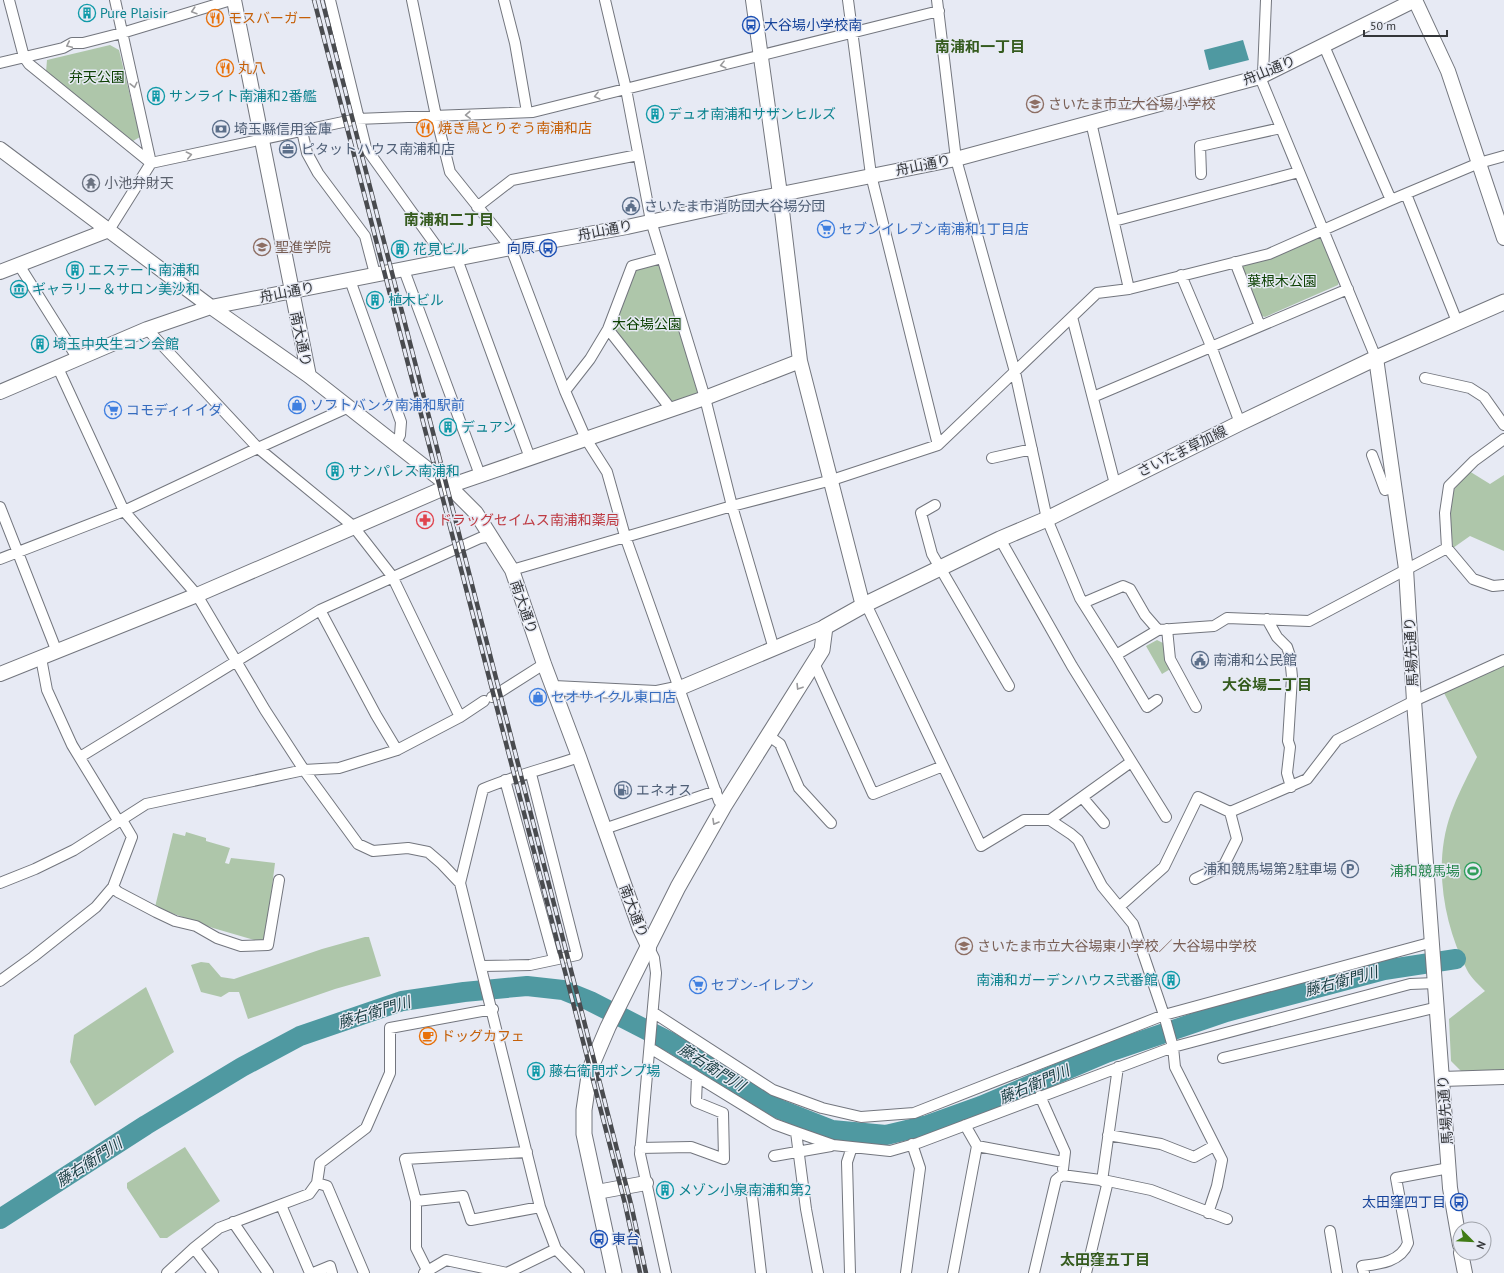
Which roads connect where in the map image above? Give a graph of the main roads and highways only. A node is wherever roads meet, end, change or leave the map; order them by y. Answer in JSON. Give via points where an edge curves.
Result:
{"nodes":[{"id":1,"x":1504,"y":302,"type":"edge"},
{"id":2,"x":649,"y":948,"type":"joint"},
{"id":3,"x":614,"y":1273,"type":"edge"}],
"edges":[{"from":1,"to":2,"type":"main road","name":"さいたま草加線","one_way":true,"via":[[1376,358],[1240,423],[1047,519],[864,605],[825,627],[822,650],[724,806],[678,887]]},
{"from":2,"to":3,"type":"main road","name":"南大通り","via":[[608,1027],[590,1069],[584,1110],[584,1134]]}]}
